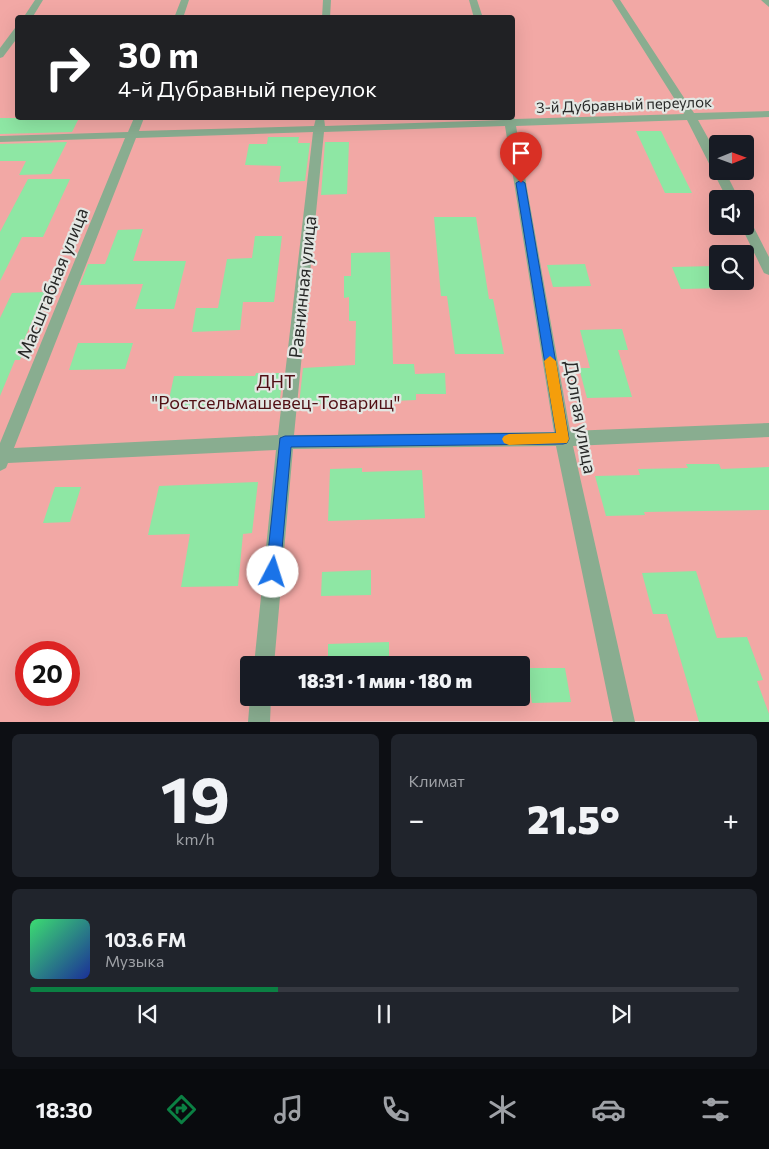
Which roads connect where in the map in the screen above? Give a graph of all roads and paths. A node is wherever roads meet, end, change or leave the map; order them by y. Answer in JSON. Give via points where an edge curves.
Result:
{"nodes":[{"id":1,"x":39,"y":0,"type":"edge"},
{"id":2,"x":185,"y":0,"type":"edge"},
{"id":3,"x":327,"y":0,"type":"edge"},
{"id":4,"x":473,"y":0,"type":"edge"},
{"id":5,"x":616,"y":0,"type":"edge"},
{"id":6,"x":765,"y":0,"type":"edge"},
{"id":7,"x":769,"y":4,"type":"edge"},
{"id":8,"x":29,"y":15,"type":"edge"},
{"id":9,"x":179,"y":15,"type":"edge"},
{"id":10,"x":326,"y":15,"type":"edge"},
{"id":11,"x":478,"y":15,"type":"edge"},
{"id":12,"x":15,"y":34,"type":"edge"},
{"id":13,"x":0,"y":54,"type":"edge"},
{"id":14,"x":769,"y":114,"type":"edge"},
{"id":15,"x":691,"y":116,"type":"junction"},
{"id":16,"x":138,"y":120,"type":"edge"},
{"id":17,"x":510,"y":121,"type":"edge"},
{"id":18,"x":319,"y":122,"type":"edge"},
{"id":19,"x":132,"y":135,"type":"junction"},
{"id":20,"x":0,"y":139,"type":"edge"},
{"id":21,"x":709,"y":152,"type":"edge"},
{"id":22,"x":752,"y":235,"type":"edge"},
{"id":23,"x":769,"y":270,"type":"edge"},
{"id":24,"x":769,"y":430,"type":"edge"},
{"id":25,"x":563,"y":439,"type":"junction"},
{"id":26,"x":285,"y":442,"type":"junction"},
{"id":27,"x":1,"y":458,"type":"edge"},
{"id":28,"x":265,"y":656,"type":"edge"},
{"id":29,"x":260,"y":706,"type":"edge"},
{"id":30,"x":259,"y":722,"type":"edge"},
{"id":31,"x":624,"y":722,"type":"edge"}],
"edges":[{"from":1,"to":8,"type":"lane"},
{"from":2,"to":9,"type":"lane"},
{"from":3,"to":10,"type":"lane"},
{"from":4,"to":11,"type":"lane"},
{"from":5,"to":15,"type":"lane"},
{"from":6,"to":7,"type":"lane"},
{"from":12,"to":13,"type":"lane"},
{"from":14,"to":15,"type":"lane","name":"3-й Дубравный переулок"},
{"from":15,"to":17,"type":"lane","name":"3-й Дубравный переулок"},
{"from":15,"to":21,"type":"lane"},
{"from":16,"to":19,"type":"lane","name":"Масштабная улица"},
{"from":17,"to":18,"type":"lane","name":"3-й Дубравный переулок"},
{"from":17,"to":25,"type":"lane","name":"Долгая улица"},
{"from":18,"to":19,"type":"lane","name":"3-й Дубравный переулок"},
{"from":18,"to":26,"type":"lane","name":"Равнинная улица"},
{"from":19,"to":20,"type":"lane","name":"3-й Дубравный переулок"},
{"from":19,"to":27,"type":"lane","name":"Масштабная улица"},
{"from":22,"to":23,"type":"lane"},
{"from":24,"to":25,"type":"lane"},
{"from":25,"to":26,"type":"lane"},
{"from":25,"to":31,"type":"lane","name":"Долгая улица"},
{"from":26,"to":27,"type":"lane"},
{"from":26,"to":28,"type":"lane","name":"Равнинная улица"},
{"from":29,"to":30,"type":"lane"}]}
